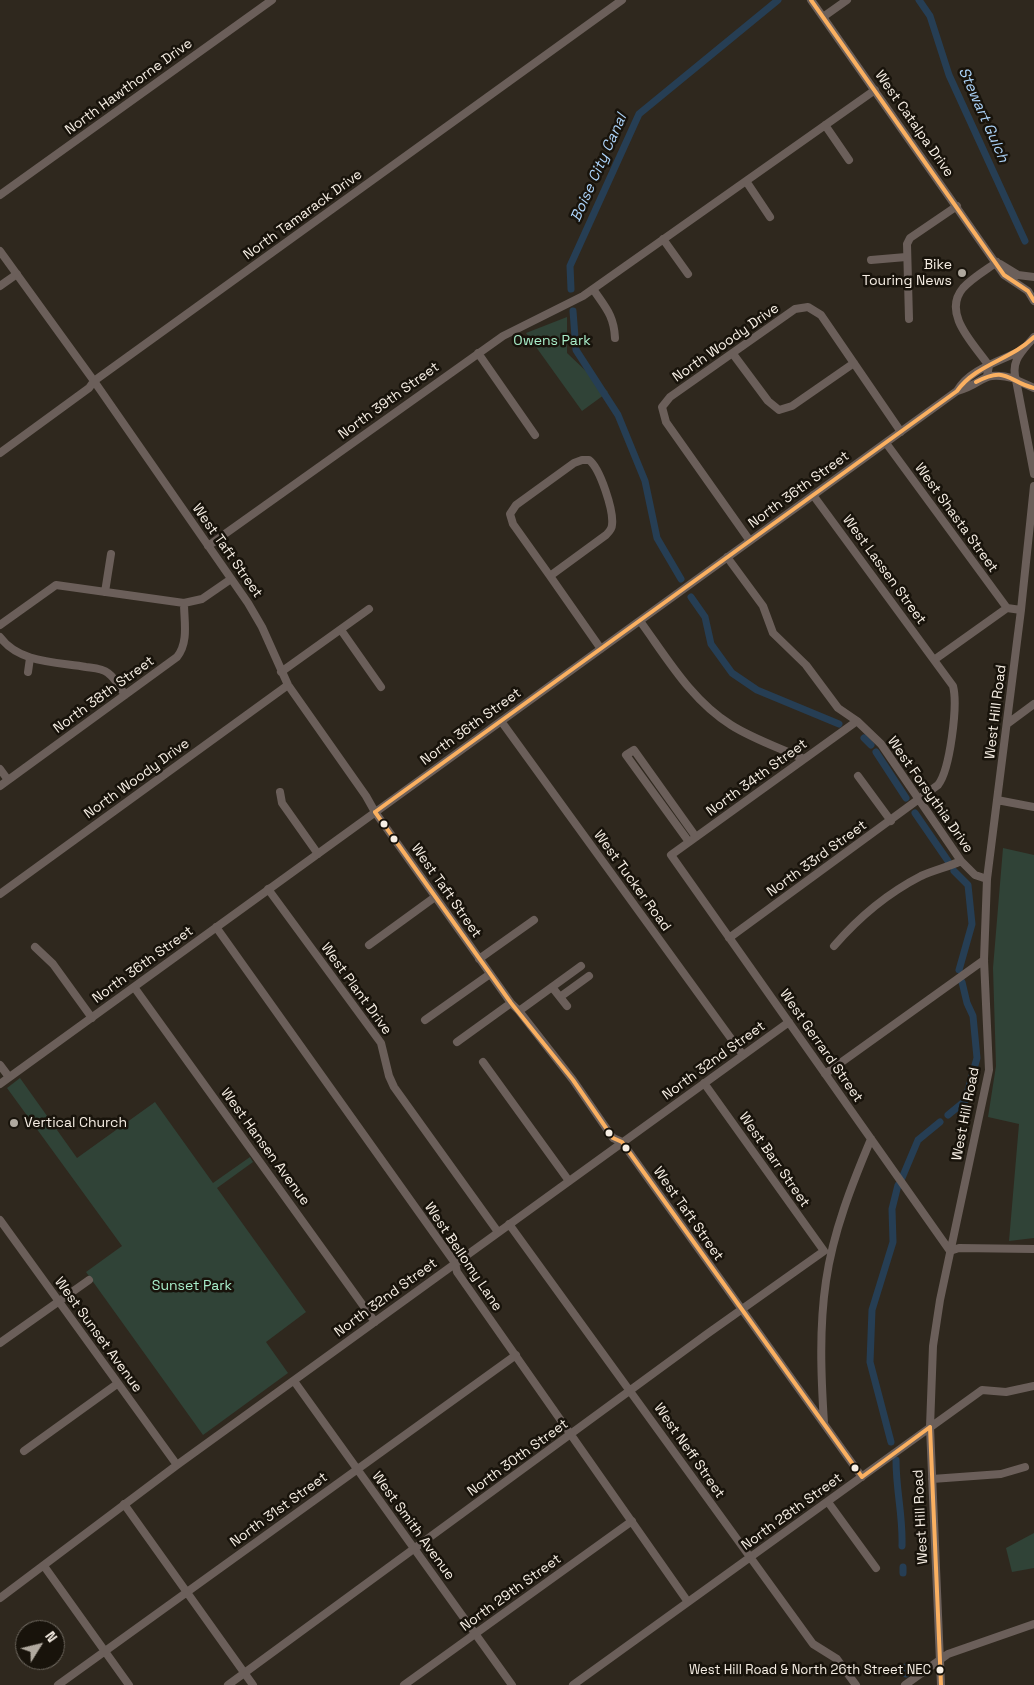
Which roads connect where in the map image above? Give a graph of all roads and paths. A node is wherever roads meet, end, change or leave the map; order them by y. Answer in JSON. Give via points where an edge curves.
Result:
{"nodes":[{"id":1,"x":272,"y":0,"type":"edge"},
{"id":2,"x":622,"y":0,"type":"edge"},
{"id":3,"x":811,"y":0,"type":"edge"},
{"id":4,"x":847,"y":0,"type":"edge"},
{"id":5,"x":823,"y":17,"type":"junction"},
{"id":6,"x":875,"y":90,"type":"junction"},
{"id":7,"x":825,"y":125,"type":"junction"},
{"id":8,"x":849,"y":160,"type":"dead end"},
{"id":9,"x":746,"y":181,"type":"junction"},
{"id":10,"x":0,"y":195,"type":"edge"},
{"id":11,"x":957,"y":206,"type":"junction"},
{"id":12,"x":770,"y":217,"type":"dead end"},
{"id":13,"x":663,"y":239,"type":"junction"},
{"id":14,"x":0,"y":251,"type":"edge"},
{"id":15,"x":906,"y":257,"type":"junction"},
{"id":16,"x":872,"y":260,"type":"dead end"},
{"id":17,"x":997,"y":262,"type":"junction"},
{"id":18,"x":17,"y":274,"type":"junction"},
{"id":19,"x":688,"y":274,"type":"dead end"},
{"id":20,"x":1034,"y":277,"type":"edge"},
{"id":21,"x":0,"y":286,"type":"edge"},
{"id":22,"x":1034,"y":288,"type":"edge"},
{"id":23,"x":593,"y":289,"type":"junction"},
{"id":24,"x":1034,"y":296,"type":"edge"},
{"id":25,"x":1034,"y":301,"type":"edge"},
{"id":26,"x":909,"y":319,"type":"dead end"},
{"id":27,"x":1034,"y":336,"type":"edge"},
{"id":28,"x":615,"y":338,"type":"dead end"},
{"id":29,"x":1022,"y":350,"type":"junction"},
{"id":30,"x":478,"y":353,"type":"junction"},
{"id":31,"x":733,"y":354,"type":"junction"},
{"id":32,"x":854,"y":363,"type":"junction"},
{"id":33,"x":989,"y":366,"type":"junction"},
{"id":34,"x":987,"y":376,"type":"junction"},
{"id":35,"x":1016,"y":380,"type":"junction"},
{"id":36,"x":94,"y":381,"type":"junction"},
{"id":37,"x":1034,"y":388,"type":"edge"},
{"id":38,"x":957,"y":391,"type":"junction"},
{"id":39,"x":901,"y":432,"type":"junction"},
{"id":40,"x":536,"y":435,"type":"dead end"},
{"id":41,"x":886,"y":443,"type":"junction"},
{"id":42,"x":0,"y":453,"type":"edge"},
{"id":43,"x":1034,"y":474,"type":"edge"},
{"id":44,"x":1034,"y":486,"type":"edge"},
{"id":45,"x":814,"y":495,"type":"junction"},
{"id":46,"x":750,"y":541,"type":"junction"},
{"id":47,"x":208,"y":546,"type":"junction"},
{"id":48,"x":111,"y":554,"type":"dead end"},
{"id":49,"x":727,"y":558,"type":"junction"},
{"id":50,"x":550,"y":576,"type":"junction"},
{"id":51,"x":231,"y":579,"type":"junction"},
{"id":52,"x":105,"y":592,"type":"junction"},
{"id":53,"x":184,"y":603,"type":"junction"},
{"id":54,"x":1007,"y":608,"type":"junction"},
{"id":55,"x":369,"y":609,"type":"dead end"},
{"id":56,"x":1022,"y":610,"type":"junction"},
{"id":57,"x":640,"y":620,"type":"junction"},
{"id":58,"x":0,"y":625,"type":"edge"},
{"id":59,"x":341,"y":630,"type":"junction"},
{"id":60,"x":0,"y":637,"type":"edge"},
{"id":61,"x":601,"y":649,"type":"junction"},
{"id":62,"x":30,"y":658,"type":"junction"},
{"id":63,"x":934,"y":660,"type":"junction"},
{"id":64,"x":28,"y":672,"type":"dead end"},
{"id":65,"x":281,"y":672,"type":"junction"},
{"id":66,"x":288,"y":685,"type":"junction"},
{"id":67,"x":381,"y":687,"type":"dead end"},
{"id":68,"x":125,"y":694,"type":"junction"},
{"id":69,"x":1034,"y":704,"type":"edge"},
{"id":70,"x":501,"y":721,"type":"junction"},
{"id":71,"x":857,"y":721,"type":"junction"},
{"id":72,"x":1007,"y":724,"type":"junction"},
{"id":73,"x":804,"y":759,"type":"junction"},
{"id":74,"x":0,"y":769,"type":"edge"},
{"id":75,"x":858,"y":776,"type":"dead end"},
{"id":76,"x":8,"y":780,"type":"junction"},
{"id":77,"x":0,"y":786,"type":"edge"},
{"id":78,"x":280,"y":792,"type":"dead end"},
{"id":79,"x":919,"y":799,"type":"junction"},
{"id":80,"x":997,"y":800,"type":"junction"},
{"id":81,"x":1034,"y":807,"type":"edge"},
{"id":82,"x":375,"y":812,"type":"junction"},
{"id":83,"x":891,"y":821,"type":"junction"},
{"id":84,"x":696,"y":837,"type":"junction"},
{"id":85,"x":689,"y":842,"type":"junction"},
{"id":86,"x":318,"y":854,"type":"junction"},
{"id":87,"x":671,"y":855,"type":"joint"},
{"id":88,"x":961,"y":861,"type":"junction"},
{"id":89,"x":987,"y":879,"type":"junction"},
{"id":90,"x":268,"y":889,"type":"junction"},
{"id":91,"x":0,"y":894,"type":"edge"},
{"id":92,"x":435,"y":897,"type":"junction"},
{"id":93,"x":534,"y":920,"type":"dead end"},
{"id":94,"x":216,"y":928,"type":"junction"},
{"id":95,"x":729,"y":938,"type":"junction"},
{"id":96,"x":369,"y":945,"type":"dead end"},
{"id":97,"x":834,"y":946,"type":"dead end"},
{"id":98,"x":35,"y":947,"type":"dead end"},
{"id":99,"x":479,"y":959,"type":"junction"},
{"id":100,"x":984,"y":960,"type":"junction"},
{"id":101,"x":581,"y":966,"type":"dead end"},
{"id":102,"x":490,"y":974,"type":"junction"},
{"id":103,"x":588,"y":976,"type":"dead end"},
{"id":104,"x":134,"y":987,"type":"junction"},
{"id":105,"x":552,"y":987,"type":"junction"},
{"id":106,"x":560,"y":997,"type":"junction"},
{"id":107,"x":511,"y":1003,"type":"junction"},
{"id":108,"x":567,"y":1006,"type":"dead end"},
{"id":109,"x":519,"y":1011,"type":"junction"},
{"id":110,"x":92,"y":1018,"type":"junction"},
{"id":111,"x":425,"y":1020,"type":"dead end"},
{"id":112,"x":789,"y":1022,"type":"junction"},
{"id":113,"x":457,"y":1042,"type":"dead end"},
{"id":114,"x":743,"y":1055,"type":"junction"},
{"id":115,"x":483,"y":1062,"type":"dead end"},
{"id":116,"x":0,"y":1065,"type":"edge"},
{"id":117,"x":825,"y":1074,"type":"junction"},
{"id":118,"x":9,"y":1077,"type":"junction"},
{"id":119,"x":704,"y":1083,"type":"junction"},
{"id":120,"x":0,"y":1084,"type":"edge"},
{"id":121,"x":871,"y":1139,"type":"junction"},
{"id":122,"x":622,"y":1142,"type":"junction"},
{"id":123,"x":569,"y":1181,"type":"junction"},
{"id":124,"x":0,"y":1220,"type":"edge"},
{"id":125,"x":509,"y":1224,"type":"junction"},
{"id":126,"x":498,"y":1232,"type":"junction"},
{"id":127,"x":1034,"y":1249,"type":"edge"},
{"id":128,"x":824,"y":1251,"type":"junction"},
{"id":129,"x":950,"y":1251,"type":"junction"},
{"id":130,"x":833,"y":1252,"type":"junction"},
{"id":131,"x":456,"y":1263,"type":"junction"},
{"id":132,"x":89,"y":1280,"type":"dead end"},
{"id":133,"x":59,"y":1302,"type":"junction"},
{"id":134,"x":740,"y":1310,"type":"junction"},
{"id":135,"x":375,"y":1322,"type":"junction"},
{"id":136,"x":0,"y":1344,"type":"edge"},
{"id":137,"x":516,"y":1355,"type":"junction"},
{"id":138,"x":294,"y":1381,"type":"junction"},
{"id":139,"x":117,"y":1384,"type":"junction"},
{"id":140,"x":1034,"y":1386,"type":"edge"},
{"id":141,"x":630,"y":1390,"type":"junction"},
{"id":142,"x":824,"y":1423,"type":"junction"},
{"id":143,"x":930,"y":1427,"type":"junction"},
{"id":144,"x":571,"y":1435,"type":"junction"},
{"id":145,"x":24,"y":1451,"type":"dead end"},
{"id":146,"x":177,"y":1464,"type":"junction"},
{"id":147,"x":1025,"y":1467,"type":"dead end"},
{"id":148,"x":358,"y":1469,"type":"junction"},
{"id":149,"x":862,"y":1477,"type":"junction"},
{"id":150,"x":932,"y":1479,"type":"junction"},
{"id":151,"x":828,"y":1502,"type":"junction"},
{"id":152,"x":124,"y":1504,"type":"junction"},
{"id":153,"x":632,"y":1521,"type":"junction"},
{"id":154,"x":414,"y":1549,"type":"junction"},
{"id":155,"x":750,"y":1558,"type":"junction"},
{"id":156,"x":44,"y":1566,"type":"junction"},
{"id":157,"x":876,"y":1568,"type":"dead end"},
{"id":158,"x":187,"y":1592,"type":"junction"},
{"id":159,"x":0,"y":1598,"type":"edge"},
{"id":160,"x":688,"y":1602,"type":"junction"},
{"id":161,"x":1034,"y":1624,"type":"edge"},
{"id":162,"x":475,"y":1634,"type":"junction"},
{"id":163,"x":105,"y":1651,"type":"junction"},
{"id":164,"x":940,"y":1660,"type":"junction"},
{"id":165,"x":244,"y":1673,"type":"junction"},
{"id":166,"x":58,"y":1685,"type":"edge"},
{"id":167,"x":129,"y":1685,"type":"edge"},
{"id":168,"x":228,"y":1685,"type":"edge"},
{"id":169,"x":253,"y":1685,"type":"edge"},
{"id":170,"x":404,"y":1685,"type":"edge"},
{"id":171,"x":512,"y":1685,"type":"edge"},
{"id":172,"x":573,"y":1685,"type":"edge"},
{"id":173,"x":856,"y":1685,"type":"edge"},
{"id":174,"x":905,"y":1685,"type":"edge"},
{"id":175,"x":941,"y":1685,"type":"edge"}],
"edges":[{"from":1,"to":10,"type":"street","name":"North Hawthorne Drive"},
{"from":2,"to":36,"type":"street","name":"North Tamarack Drive"},
{"from":3,"to":5,"type":"street","name":"West Catalpa Drive"},
{"from":4,"to":5,"type":"street"},
{"from":5,"to":6,"type":"street","name":"West Catalpa Drive"},
{"from":6,"to":7,"type":"street","name":"North 39th Street"},
{"from":6,"to":11,"type":"street","name":"West Catalpa Drive"},
{"from":7,"to":8,"type":"street"},
{"from":7,"to":9,"type":"street","name":"North 39th Street"},
{"from":9,"to":12,"type":"street"},
{"from":9,"to":13,"type":"street","name":"North 39th Street"},
{"from":11,"to":15,"type":"street","via":[[910,238]]},
{"from":11,"to":17,"type":"street","name":"West Catalpa Drive"},
{"from":13,"to":19,"type":"street"},
{"from":13,"to":23,"type":"street","name":"North 39th Street"},
{"from":14,"to":18,"type":"street","name":"West Taft Street"},
{"from":15,"to":16,"type":"street"},
{"from":15,"to":26,"type":"street"},
{"from":17,"to":20,"type":"street","name":"West Catalpa Drive","via":[[1018,275]]},
{"from":17,"to":25,"type":"street","name":"West Catalpa Drive","via":[[1004,275],[1028,291]]},
{"from":17,"to":33,"type":"street","via":[[962,289],[955,305],[958,321]]},
{"from":18,"to":21,"type":"street"},
{"from":18,"to":36,"type":"street","name":"West Taft Street"},
{"from":22,"to":24,"type":"street"},
{"from":23,"to":28,"type":"street","via":[[614,322]]},
{"from":23,"to":30,"type":"street","name":"North 39th Street","via":[[508,332]]},
{"from":27,"to":29,"type":"street"},
{"from":29,"to":33,"type":"street","name":"North 36th Street"},
{"from":29,"to":35,"type":"street","via":[[1014,366]]},
{"from":30,"to":40,"type":"street"},
{"from":30,"to":47,"type":"street","name":"North 39th Street"},
{"from":31,"to":32,"type":"street","via":[[768,401],[779,410],[792,406]]},
{"from":31,"to":32,"type":"street","name":"North Woody Drive","via":[[796,309],[808,307],[821,315]]},
{"from":31,"to":46,"type":"street","name":"North Woody Drive","via":[[670,397],[662,406],[666,422]]},
{"from":32,"to":39,"type":"street"},
{"from":33,"to":34,"type":"street"},
{"from":33,"to":38,"type":"street","name":"North 36th Street","via":[[962,382]]},
{"from":34,"to":35,"type":"street"},
{"from":34,"to":38,"type":"street","name":"North 36th Street"},
{"from":35,"to":37,"type":"street"},
{"from":35,"to":43,"type":"street"},
{"from":36,"to":42,"type":"street","name":"North Tamarack Drive","via":[[89,388]]},
{"from":36,"to":47,"type":"street","name":"West Taft Street"},
{"from":38,"to":39,"type":"street","name":"North 36th Street"},
{"from":39,"to":41,"type":"street","name":"North 36th Street"},
{"from":41,"to":45,"type":"street","name":"North 36th Street"},
{"from":41,"to":54,"type":"street","name":"West Shasta Street"},
{"from":44,"to":56,"type":"street","name":"West Hill Road"},
{"from":45,"to":46,"type":"street","name":"North 36th Street"},
{"from":45,"to":63,"type":"street","name":"West Lassen Street"},
{"from":46,"to":49,"type":"street","name":"North 36th Street"},
{"from":47,"to":51,"type":"street","name":"West Taft Street"},
{"from":48,"to":52,"type":"street"},
{"from":49,"to":57,"type":"street","name":"North 36th Street"},
{"from":49,"to":71,"type":"street","name":"West Forsythia Drive","via":[[758,599],[773,633],[806,665],[838,708]]},
{"from":50,"to":50,"type":"street","via":[[513,524],[510,514],[516,505],[574,463],[590,460],[599,471],[612,527],[606,535]]},
{"from":50,"to":61,"type":"street"},
{"from":51,"to":53,"type":"street","via":[[202,599]]},
{"from":51,"to":65,"type":"street","name":"West Taft Street","via":[[262,627]]},
{"from":52,"to":53,"type":"street"},
{"from":52,"to":58,"type":"street","via":[[56,585]]},
{"from":53,"to":68,"type":"street","name":"North 38th Street","via":[[185,638],[181,652]]},
{"from":54,"to":56,"type":"street"},
{"from":54,"to":63,"type":"street"},
{"from":55,"to":59,"type":"street"},
{"from":56,"to":72,"type":"street","name":"West Hill Road"},
{"from":57,"to":61,"type":"street","name":"North 36th Street"},
{"from":57,"to":73,"type":"street","via":[[681,679],[705,706],[749,736]]},
{"from":59,"to":65,"type":"street"},
{"from":59,"to":67,"type":"street"},
{"from":60,"to":62,"type":"street","via":[[16,653]]},
{"from":61,"to":70,"type":"street","name":"North 36th Street"},
{"from":62,"to":64,"type":"street"},
{"from":62,"to":68,"type":"street","via":[[102,669]]},
{"from":63,"to":79,"type":"street","name":"West Lassen Street","via":[[952,686],[955,704],[946,772],[938,785]]},
{"from":65,"to":66,"type":"street","name":"West Taft Street"},
{"from":66,"to":82,"type":"street","name":"West Taft Street"},
{"from":66,"to":91,"type":"street","name":"North Woody Drive"},
{"from":68,"to":76,"type":"street","name":"North 38th Street"},
{"from":69,"to":72,"type":"street"},
{"from":70,"to":82,"type":"street","name":"North 36th Street"},
{"from":70,"to":114,"type":"street","name":"West Tucker Road"},
{"from":71,"to":73,"type":"street","name":"North 34th Street"},
{"from":71,"to":79,"type":"street","name":"West Forsythia Drive","via":[[881,744]]},
{"from":72,"to":80,"type":"street","name":"West Hill Road"},
{"from":73,"to":84,"type":"street","name":"North 34th Street"},
{"from":74,"to":76,"type":"street"},
{"from":75,"to":83,"type":"street"},
{"from":76,"to":77,"type":"street","name":"North 38th Street"},
{"from":78,"to":86,"type":"street","via":[[282,802]]},
{"from":79,"to":83,"type":"street","name":"North 33rd Street"},
{"from":79,"to":88,"type":"street","name":"West Forsythia Drive"},
{"from":80,"to":81,"type":"street"},
{"from":80,"to":89,"type":"street","name":"West Hill Road"},
{"from":82,"to":86,"type":"street","name":"North 36th Street"},
{"from":82,"to":92,"type":"street","name":"West Taft Street"},
{"from":83,"to":95,"type":"street","name":"North 33rd Street"},
{"from":84,"to":85,"type":"street","name":"North 34th Street"},
{"from":84,"to":85,"type":"street","via":[[634,750],[626,755]]},
{"from":85,"to":87,"type":"street","name":"North 34th Street"},
{"from":86,"to":90,"type":"street","name":"North 36th Street"},
{"from":87,"to":95,"type":"street","name":"West Gerrard Street"},
{"from":88,"to":89,"type":"street","name":"West Forsythia Drive","via":[[968,871]]},
{"from":88,"to":97,"type":"street","via":[[921,876],[884,898]]},
{"from":89,"to":100,"type":"street","name":"West Hill Road"},
{"from":90,"to":94,"type":"street","name":"North 36th Street"},
{"from":90,"to":126,"type":"street","name":"West Plant Drive","via":[[381,1043],[394,1087]]},
{"from":92,"to":96,"type":"street"},
{"from":92,"to":99,"type":"street","name":"West Taft Street"},
{"from":93,"to":99,"type":"street"},
{"from":94,"to":104,"type":"street","name":"North 36th Street"},
{"from":94,"to":131,"type":"street","name":"West Bellomy Lane"},
{"from":95,"to":112,"type":"street","name":"West Gerrard Street"},
{"from":98,"to":110,"type":"street","via":[[53,964]]},
{"from":99,"to":102,"type":"street","name":"West Taft Street"},
{"from":100,"to":117,"type":"street"},
{"from":100,"to":129,"type":"street","name":"West Hill Road","via":[[989,1070]]},
{"from":101,"to":105,"type":"street"},
{"from":102,"to":107,"type":"street","name":"West Taft Street"},
{"from":102,"to":111,"type":"street"},
{"from":103,"to":106,"type":"street"},
{"from":104,"to":110,"type":"street","name":"North 36th Street"},
{"from":104,"to":135,"type":"street","name":"West Hansen Avenue"},
{"from":105,"to":106,"type":"street"},
{"from":105,"to":109,"type":"street"},
{"from":106,"to":108,"type":"street"},
{"from":107,"to":109,"type":"street","name":"West Taft Street"},
{"from":107,"to":113,"type":"street"},
{"from":109,"to":122,"type":"street","name":"West Taft Street","via":[[613,1138]]},
{"from":110,"to":118,"type":"street","name":"North 36th Street"},
{"from":112,"to":114,"type":"street","name":"North 32nd Street"},
{"from":112,"to":117,"type":"street","name":"West Gerrard Street"},
{"from":114,"to":119,"type":"street","name":"North 32nd Street"},
{"from":115,"to":123,"type":"street"},
{"from":116,"to":118,"type":"street"},
{"from":117,"to":121,"type":"street","name":"West Gerrard Street"},
{"from":118,"to":120,"type":"street","name":"North 36th Street"},
{"from":119,"to":122,"type":"street","name":"North 32nd Street"},
{"from":119,"to":128,"type":"street","name":"West Barr Street"},
{"from":121,"to":129,"type":"street","name":"West Gerrard Street"},
{"from":121,"to":130,"type":"street","via":[[852,1184]]},
{"from":122,"to":123,"type":"street","name":"North 32nd Street"},
{"from":122,"to":134,"type":"street","name":"West Taft Street"},
{"from":123,"to":125,"type":"street","name":"North 32nd Street"},
{"from":124,"to":133,"type":"street","name":"West Sunset Avenue"},
{"from":125,"to":126,"type":"street","name":"North 32nd Street"},
{"from":125,"to":141,"type":"street","name":"West Neff Street"},
{"from":126,"to":131,"type":"street","name":"North 32nd Street"},
{"from":127,"to":129,"type":"street","via":[[959,1248]]},
{"from":128,"to":130,"type":"street"},
{"from":128,"to":134,"type":"street","name":"North 30th Street"},
{"from":129,"to":143,"type":"street","name":"West Hill Road","via":[[932,1346]]},
{"from":130,"to":142,"type":"street","via":[[821,1323]]},
{"from":131,"to":135,"type":"street","name":"North 32nd Street"},
{"from":131,"to":137,"type":"street","name":"West Bellomy Lane","via":[[457,1272]]},
{"from":132,"to":133,"type":"street"},
{"from":133,"to":136,"type":"street"},
{"from":133,"to":139,"type":"street","name":"West Sunset Avenue"},
{"from":134,"to":141,"type":"street","name":"North 30th Street"},
{"from":134,"to":142,"type":"street","name":"West Taft Street"},
{"from":135,"to":138,"type":"street","name":"North 32nd Street"},
{"from":137,"to":144,"type":"street","name":"West Bellomy Lane"},
{"from":137,"to":148,"type":"street","name":"North 31st Street"},
{"from":138,"to":146,"type":"street","name":"North 32nd Street"},
{"from":138,"to":148,"type":"street","name":"West Smith Avenue"},
{"from":139,"to":145,"type":"street"},
{"from":139,"to":146,"type":"street","name":"West Sunset Avenue"},
{"from":140,"to":143,"type":"street","name":"North 28th Street","via":[[1006,1392],[982,1390]]},
{"from":141,"to":144,"type":"street","name":"North 30th Street"},
{"from":141,"to":155,"type":"street","name":"West Neff Street"},
{"from":142,"to":149,"type":"street","name":"West Taft Street"},
{"from":143,"to":149,"type":"street","name":"North 28th Street"},
{"from":143,"to":150,"type":"street","name":"West Hill Road"},
{"from":144,"to":153,"type":"street","name":"West Bellomy Lane"},
{"from":144,"to":154,"type":"street","name":"North 30th Street"},
{"from":146,"to":152,"type":"street","name":"North 32nd Street"},
{"from":147,"to":150,"type":"street","via":[[993,1475]]},
{"from":148,"to":154,"type":"street","name":"West Smith Avenue"},
{"from":148,"to":158,"type":"street","name":"North 31st Street"},
{"from":149,"to":151,"type":"street","name":"North 28th Street"},
{"from":150,"to":164,"type":"street","name":"West Hill Road"},
{"from":151,"to":155,"type":"street","name":"North 28th Street"},
{"from":151,"to":157,"type":"street"},
{"from":152,"to":156,"type":"street","name":"North 32nd Street"},
{"from":152,"to":158,"type":"street"},
{"from":153,"to":160,"type":"street","name":"West Bellomy Lane"},
{"from":153,"to":162,"type":"street","name":"North 29th Street"},
{"from":154,"to":162,"type":"street","name":"West Smith Avenue"},
{"from":154,"to":165,"type":"street","name":"North 30th Street"},
{"from":155,"to":160,"type":"street","name":"North 28th Street"},
{"from":155,"to":173,"type":"street","name":"West Neff Street","via":[[813,1644],[837,1659]]},
{"from":156,"to":159,"type":"street","name":"North 32nd Street"},
{"from":156,"to":163,"type":"street"},
{"from":158,"to":163,"type":"street","name":"North 31st Street"},
{"from":158,"to":165,"type":"street"},
{"from":160,"to":172,"type":"street","name":"North 28th Street"},
{"from":161,"to":164,"type":"street","via":[[948,1654]]},
{"from":162,"to":170,"type":"street","name":"North 29th Street"},
{"from":162,"to":171,"type":"street","name":"West Smith Avenue"},
{"from":163,"to":166,"type":"street","name":"North 31st Street"},
{"from":163,"to":167,"type":"street"},
{"from":164,"to":174,"type":"street"},
{"from":164,"to":175,"type":"street","name":"West Hill Road"},
{"from":165,"to":168,"type":"street","name":"North 30th Street"},
{"from":165,"to":169,"type":"street"}]}
